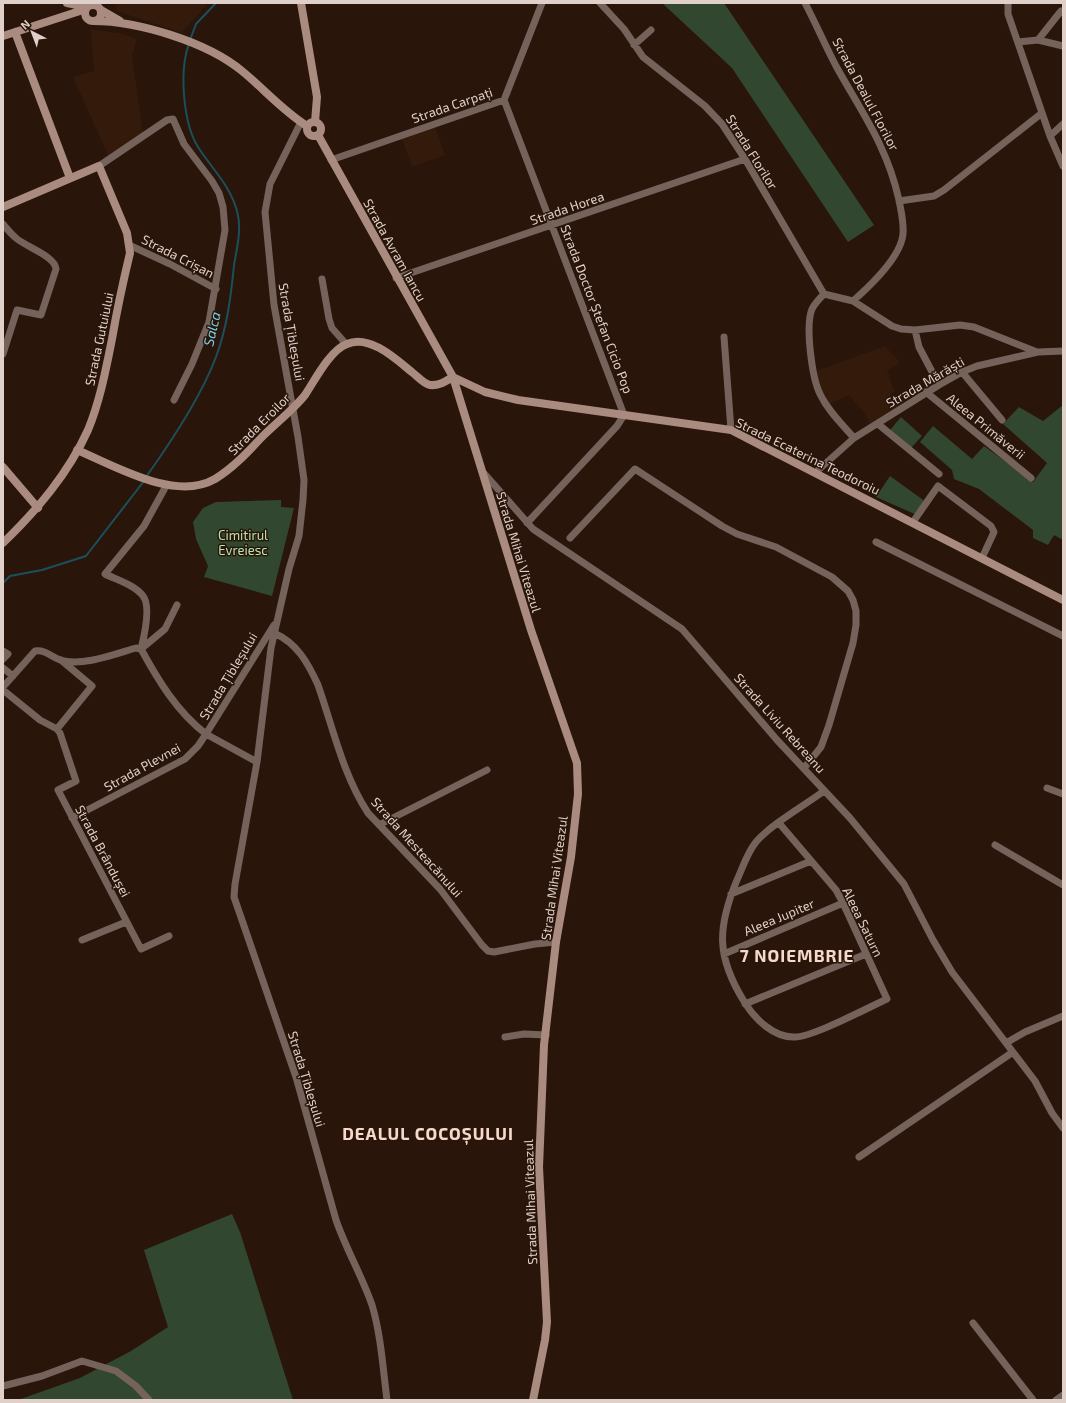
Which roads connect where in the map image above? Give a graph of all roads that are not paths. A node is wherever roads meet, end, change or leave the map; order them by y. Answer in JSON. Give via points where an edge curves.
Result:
{"nodes":[{"id":1,"x":301,"y":3,"type":"edge"},
{"id":2,"x":542,"y":3,"type":"edge"},
{"id":3,"x":600,"y":3,"type":"edge"},
{"id":4,"x":805,"y":3,"type":"edge"},
{"id":5,"x":1008,"y":3,"type":"edge"},
{"id":6,"x":68,"y":4,"type":"edge"},
{"id":7,"x":89,"y":6,"type":"edge"},
{"id":8,"x":101,"y":7,"type":"edge"},
{"id":9,"x":1061,"y":11,"type":"dead end"},
{"id":10,"x":66,"y":16,"type":"junction"},
{"id":11,"x":92,"y":21,"type":"junction"},
{"id":12,"x":124,"y":23,"type":"junction"},
{"id":13,"x":651,"y":30,"type":"dead end"},
{"id":14,"x":16,"y":32,"type":"junction"},
{"id":15,"x":3,"y":36,"type":"edge"},
{"id":16,"x":1038,"y":40,"type":"junction"},
{"id":17,"x":1018,"y":42,"type":"junction"},
{"id":18,"x":634,"y":45,"type":"junction"},
{"id":19,"x":1063,"y":46,"type":"edge"},
{"id":20,"x":504,"y":100,"type":"junction"},
{"id":21,"x":1042,"y":113,"type":"junction"},
{"id":22,"x":315,"y":122,"type":"junction"},
{"id":23,"x":304,"y":124,"type":"junction"},
{"id":24,"x":1063,"y":124,"type":"edge"},
{"id":25,"x":318,"y":135,"type":"junction"},
{"id":26,"x":1050,"y":136,"type":"junction"},
{"id":27,"x":745,"y":159,"type":"junction"},
{"id":28,"x":331,"y":160,"type":"junction"},
{"id":29,"x":99,"y":166,"type":"junction"},
{"id":30,"x":1063,"y":166,"type":"edge"},
{"id":31,"x":70,"y":178,"type":"junction"},
{"id":32,"x":899,"y":202,"type":"junction"},
{"id":33,"x":3,"y":207,"type":"edge"},
{"id":34,"x":3,"y":224,"type":"edge"},
{"id":35,"x":553,"y":226,"type":"junction"},
{"id":36,"x":130,"y":244,"type":"junction"},
{"id":37,"x":396,"y":278,"type":"junction"},
{"id":38,"x":322,"y":279,"type":"dead end"},
{"id":39,"x":216,"y":289,"type":"junction"},
{"id":40,"x":824,"y":294,"type":"junction"},
{"id":41,"x":853,"y":301,"type":"junction"},
{"id":42,"x":915,"y":330,"type":"junction"},
{"id":43,"x":724,"y":337,"type":"dead end"},
{"id":44,"x":346,"y":344,"type":"junction"},
{"id":45,"x":1063,"y":351,"type":"edge"},
{"id":46,"x":1038,"y":352,"type":"junction"},
{"id":47,"x":3,"y":354,"type":"edge"},
{"id":48,"x":962,"y":372,"type":"junction"},
{"id":49,"x":453,"y":377,"type":"junction"},
{"id":50,"x":939,"y":385,"type":"junction"},
{"id":51,"x":926,"y":392,"type":"junction"},
{"id":52,"x":174,"y":400,"type":"dead end"},
{"id":53,"x":293,"y":408,"type":"junction"},
{"id":54,"x":624,"y":415,"type":"junction"},
{"id":55,"x":1002,"y":420,"type":"dead end"},
{"id":56,"x":878,"y":424,"type":"junction"},
{"id":57,"x":732,"y":430,"type":"junction"},
{"id":58,"x":854,"y":438,"type":"junction"},
{"id":59,"x":77,"y":450,"type":"junction"},
{"id":60,"x":3,"y":467,"type":"edge"},
{"id":61,"x":482,"y":470,"type":"junction"},
{"id":62,"x":816,"y":472,"type":"junction"},
{"id":63,"x":939,"y":474,"type":"dead end"},
{"id":64,"x":1031,"y":478,"type":"dead end"},
{"id":65,"x":166,"y":486,"type":"junction"},
{"id":66,"x":38,"y":508,"type":"junction"},
{"id":67,"x":913,"y":522,"type":"junction"},
{"id":68,"x":527,"y":523,"type":"junction"},
{"id":69,"x":570,"y":538,"type":"dead end"},
{"id":70,"x":876,"y":542,"type":"dead end"},
{"id":71,"x":3,"y":543,"type":"edge"},
{"id":72,"x":982,"y":558,"type":"junction"},
{"id":73,"x":1063,"y":600,"type":"edge"},
{"id":74,"x":177,"y":605,"type":"dead end"},
{"id":75,"x":276,"y":621,"type":"junction"},
{"id":76,"x":274,"y":633,"type":"junction"},
{"id":77,"x":1063,"y":636,"type":"edge"},
{"id":78,"x":141,"y":649,"type":"junction"},
{"id":79,"x":3,"y":651,"type":"edge"},
{"id":80,"x":3,"y":659,"type":"edge"},
{"id":81,"x":61,"y":660,"type":"junction"},
{"id":82,"x":3,"y":668,"type":"edge"},
{"id":83,"x":13,"y":676,"type":"junction"},
{"id":84,"x":3,"y":689,"type":"edge"},
{"id":85,"x":57,"y":729,"type":"junction"},
{"id":86,"x":206,"y":734,"type":"junction"},
{"id":87,"x":257,"y":762,"type":"junction"},
{"id":88,"x":804,"y":768,"type":"junction"},
{"id":89,"x":487,"y":770,"type":"dead end"},
{"id":90,"x":1047,"y":788,"type":"dead end"},
{"id":91,"x":824,"y":791,"type":"junction"},
{"id":92,"x":1063,"y":794,"type":"edge"},
{"id":93,"x":72,"y":818,"type":"junction"},
{"id":94,"x":779,"y":823,"type":"junction"},
{"id":95,"x":379,"y":825,"type":"junction"},
{"id":96,"x":995,"y":845,"type":"dead end"},
{"id":97,"x":811,"y":861,"type":"junction"},
{"id":98,"x":1063,"y":885,"type":"edge"},
{"id":99,"x":731,"y":894,"type":"junction"},
{"id":100,"x":843,"y":903,"type":"junction"},
{"id":101,"x":126,"y":922,"type":"junction"},
{"id":102,"x":169,"y":936,"type":"dead end"},
{"id":103,"x":82,"y":940,"type":"dead end"},
{"id":104,"x":556,"y":942,"type":"junction"},
{"id":105,"x":724,"y":954,"type":"junction"},
{"id":106,"x":866,"y":954,"type":"junction"},
{"id":107,"x":745,"y":1004,"type":"junction"},
{"id":108,"x":1063,"y":1016,"type":"edge"},
{"id":109,"x":546,"y":1035,"type":"junction"},
{"id":110,"x":505,"y":1037,"type":"dead end"},
{"id":111,"x":1006,"y":1043,"type":"junction"},
{"id":112,"x":1013,"y":1052,"type":"junction"},
{"id":113,"x":1063,"y":1128,"type":"edge"},
{"id":114,"x":859,"y":1157,"type":"dead end"},
{"id":115,"x":973,"y":1323,"type":"dead end"},
{"id":116,"x":3,"y":1386,"type":"edge"},
{"id":117,"x":1063,"y":1395,"type":"edge"},
{"id":118,"x":149,"y":1400,"type":"edge"},
{"id":119,"x":386,"y":1400,"type":"edge"},
{"id":120,"x":533,"y":1400,"type":"edge"},
{"id":121,"x":1033,"y":1400,"type":"edge"},
{"id":122,"x":1056,"y":1400,"type":"edge"}],
"edges":[{"from":1,"to":22,"type":"main road","via":[[317,97]]},
{"from":2,"to":20,"type":"street","name":"Strada Carpați"},
{"from":3,"to":18,"type":"street","name":"Strada Florilor"},
{"from":4,"to":32,"type":"street","name":"Strada Dealul Florilor","via":[[836,66],[875,132],[894,180]]},
{"from":5,"to":17,"type":"street","via":[[1008,14]]},
{"from":6,"to":7,"type":"main road"},
{"from":6,"to":10,"type":"main road"},
{"from":7,"to":8,"type":"main road"},
{"from":7,"to":10,"type":"main road"},
{"from":7,"to":11,"type":"main road","via":[[86,15]]},
{"from":8,"to":11,"type":"main road","via":[[99,18]]},
{"from":8,"to":12,"type":"main road"},
{"from":9,"to":16,"type":"street"},
{"from":10,"to":11,"type":"main road"},
{"from":10,"to":14,"type":"main road"},
{"from":11,"to":12,"type":"main road"},
{"from":12,"to":23,"type":"main road","via":[[184,40],[233,64]]},
{"from":13,"to":18,"type":"street"},
{"from":14,"to":15,"type":"main road"},
{"from":14,"to":31,"type":"main road"},
{"from":16,"to":17,"type":"street"},
{"from":16,"to":19,"type":"street"},
{"from":17,"to":21,"type":"street"},
{"from":18,"to":27,"type":"street","name":"Strada Florilor","via":[[652,65],[714,115]]},
{"from":20,"to":28,"type":"street","name":"Strada Carpați"},
{"from":20,"to":35,"type":"street","name":"Strada Doctor Ștefan Cicio Pop"},
{"from":21,"to":26,"type":"street"},
{"from":21,"to":32,"type":"street","via":[[944,190],[934,196]]},
{"from":22,"to":23,"type":"main road"},
{"from":22,"to":25,"type":"main road","via":[[321,128]]},
{"from":23,"to":25,"type":"main road","via":[[309,134]]},
{"from":23,"to":53,"type":"street","name":"Strada Țibleșului","via":[[270,184],[265,212],[274,306]]},
{"from":24,"to":26,"type":"street"},
{"from":25,"to":28,"type":"main road","name":"Strada Avram Iancu"},
{"from":26,"to":30,"type":"street"},
{"from":27,"to":35,"type":"street","name":"Strada Horea"},
{"from":27,"to":40,"type":"street","name":"Strada Florilor"},
{"from":28,"to":37,"type":"main road","name":"Strada Avram Iancu"},
{"from":29,"to":31,"type":"main road"},
{"from":29,"to":36,"type":"main road","name":"Strada Gutuiului"},
{"from":29,"to":39,"type":"street","name":"Strada Crișan","via":[[167,120],[173,119],[184,144],[219,193],[223,207],[225,230]]},
{"from":31,"to":33,"type":"main road"},
{"from":32,"to":41,"type":"street","name":"Strada Dealul Florilor","via":[[903,220],[903,234],[899,246],[879,275]]},
{"from":34,"to":47,"type":"street","via":[[17,238],[50,258],[56,264],[56,269],[41,315],[16,310]]},
{"from":35,"to":37,"type":"street","name":"Strada Horea"},
{"from":35,"to":54,"type":"street","name":"Strada Doctor Ștefan Cicio Pop"},
{"from":36,"to":39,"type":"street","name":"Strada Crișan"},
{"from":36,"to":59,"type":"main road","name":"Strada Gutuiului","via":[[104,375],[88,429]]},
{"from":37,"to":49,"type":"main road","name":"Strada Avram Iancu"},
{"from":38,"to":44,"type":"street","via":[[332,328]]},
{"from":39,"to":52,"type":"street","name":"Strada Crișan","via":[[209,322]]},
{"from":40,"to":41,"type":"street"},
{"from":40,"to":58,"type":"street","via":[[812,308],[810,315],[813,365],[818,389],[833,414]]},
{"from":41,"to":42,"type":"street","via":[[892,326]]},
{"from":42,"to":46,"type":"street","via":[[960,325],[974,327]]},
{"from":42,"to":50,"type":"street","via":[[919,347]]},
{"from":43,"to":57,"type":"street"},
{"from":44,"to":49,"type":"main road","via":[[371,344],[427,384],[437,385]]},
{"from":44,"to":53,"type":"main road","name":"Strada Eroilor","via":[[337,350]]},
{"from":45,"to":46,"type":"street","name":"Strada Mărăști"},
{"from":46,"to":48,"type":"street","name":"Strada Mărăști"},
{"from":48,"to":50,"type":"street","name":"Strada Mărăști"},
{"from":48,"to":55,"type":"street"},
{"from":49,"to":54,"type":"main road","name":"Strada Ecaterina Teodoroiu","via":[[474,388],[500,396]]},
{"from":49,"to":61,"type":"main road","name":"Strada Mihai Viteazul"},
{"from":50,"to":51,"type":"street","name":"Strada Mărăști"},
{"from":51,"to":56,"type":"street","name":"Strada Mărăști"},
{"from":51,"to":64,"type":"street","name":"Aleea Primăverii"},
{"from":53,"to":65,"type":"main road","name":"Strada Eroilor","via":[[282,416],[238,463],[213,480],[191,487]]},
{"from":53,"to":75,"type":"street","name":"Strada Țibleșului","via":[[304,480],[303,500],[299,536]]},
{"from":54,"to":57,"type":"main road","name":"Strada Ecaterina Teodoroiu"},
{"from":54,"to":68,"type":"street","via":[[617,426]]},
{"from":56,"to":58,"type":"street","name":"Strada Mărăști"},
{"from":56,"to":63,"type":"street"},
{"from":57,"to":62,"type":"main road","name":"Strada Ecaterina Teodoroiu"},
{"from":58,"to":62,"type":"street","name":"Strada Mărăști"},
{"from":59,"to":65,"type":"main road","name":"Strada Eroilor"},
{"from":59,"to":66,"type":"main road","name":"Strada Gutuiului"},
{"from":60,"to":66,"type":"main road"},
{"from":61,"to":68,"type":"street","name":"Strada Liviu Rebreanu"},
{"from":61,"to":104,"type":"main road","name":"Strada Mihai Viteazul","via":[[531,630],[577,763],[578,794],[571,857]]},
{"from":62,"to":67,"type":"main road","name":"Strada Ecaterina Teodoroiu"},
{"from":65,"to":78,"type":"street","via":[[144,526],[105,574],[135,588],[147,602]]},
{"from":66,"to":71,"type":"main road","name":"Strada Gutuiului"},
{"from":67,"to":72,"type":"main road","name":"Strada Ecaterina Teodoroiu"},
{"from":67,"to":72,"type":"street","via":[[938,486],[992,526],[994,532]]},
{"from":68,"to":88,"type":"street","name":"Strada Liviu Rebreanu","via":[[549,541],[682,629]]},
{"from":69,"to":88,"type":"street","via":[[635,469],[722,526],[737,534],[776,547],[832,577],[848,591],[856,611],[853,643],[821,747]]},
{"from":70,"to":77,"type":"street"},
{"from":72,"to":73,"type":"main road","name":"Strada Ecaterina Teodoroiu"},
{"from":74,"to":78,"type":"street","via":[[165,629]]},
{"from":75,"to":76,"type":"street","name":"Strada Țibleșului"},
{"from":75,"to":86,"type":"street","name":"Strada Țibleșului"},
{"from":76,"to":87,"type":"street","name":"Strada Țibleșului"},
{"from":76,"to":95,"type":"street","name":"Strada Mesteacănului","via":[[290,642],[308,664],[318,685],[351,782],[361,802]]},
{"from":78,"to":81,"type":"street","via":[[136,648],[98,660]]},
{"from":78,"to":86,"type":"street","via":[[170,696],[195,726]]},
{"from":79,"to":80,"type":"street","via":[[8,654]]},
{"from":81,"to":83,"type":"street","via":[[44,651],[35,651]]},
{"from":81,"to":85,"type":"street","via":[[92,686]]},
{"from":82,"to":83,"type":"street"},
{"from":83,"to":84,"type":"street"},
{"from":84,"to":85,"type":"street","via":[[40,720]]},
{"from":85,"to":93,"type":"street","name":"Strada Brândușei","via":[[76,781],[58,790]]},
{"from":86,"to":87,"type":"street","name":"Strada Țibleșului"},
{"from":86,"to":93,"type":"street","name":"Strada Plevnei","via":[[185,759]]},
{"from":87,"to":119,"type":"street","name":"Strada Țibleșului","via":[[234,897],[296,1077],[336,1220],[372,1306]]},
{"from":88,"to":91,"type":"street","name":"Strada Liviu Rebreanu"},
{"from":89,"to":95,"type":"street"},
{"from":90,"to":92,"type":"street"},
{"from":91,"to":94,"type":"street"},
{"from":91,"to":111,"type":"street","name":"Strada Liviu Rebreanu","via":[[875,846],[904,884],[941,955]]},
{"from":93,"to":101,"type":"street","name":"Strada Brândușei"},
{"from":94,"to":97,"type":"street","name":"Aleea Saturn"},
{"from":94,"to":99,"type":"street","via":[[757,841],[745,860]]},
{"from":95,"to":104,"type":"street","name":"Strada Mesteacănului","via":[[440,889],[488,951]]},
{"from":96,"to":98,"type":"street"},
{"from":97,"to":99,"type":"street"},
{"from":97,"to":100,"type":"street","name":"Aleea Saturn","via":[[836,890]]},
{"from":99,"to":105,"type":"street","via":[[722,927]]},
{"from":100,"to":105,"type":"street","name":"Aleea Jupiter"},
{"from":100,"to":106,"type":"street","name":"Aleea Saturn"},
{"from":101,"to":102,"type":"street","name":"Strada Brândușei","via":[[141,949]]},
{"from":101,"to":103,"type":"street"},
{"from":104,"to":109,"type":"main road","name":"Strada Mihai Viteazul"},
{"from":105,"to":107,"type":"street"},
{"from":106,"to":107,"type":"street"},
{"from":106,"to":107,"type":"street","name":"Aleea Saturn","via":[[887,999],[815,1032],[797,1037],[783,1036],[770,1030]]},
{"from":108,"to":111,"type":"street"},
{"from":109,"to":110,"type":"street","via":[[524,1034]]},
{"from":109,"to":120,"type":"main road","name":"Strada Mihai Viteazul","via":[[539,1167],[547,1322]]},
{"from":111,"to":112,"type":"street","name":"Strada Liviu Rebreanu"},
{"from":112,"to":113,"type":"street","name":"Strada Liviu Rebreanu","via":[[1035,1081]]},
{"from":112,"to":114,"type":"street"},
{"from":115,"to":121,"type":"street"},
{"from":116,"to":118,"type":"street","via":[[42,1376],[82,1361],[116,1371]]},
{"from":117,"to":122,"type":"street"}]}
